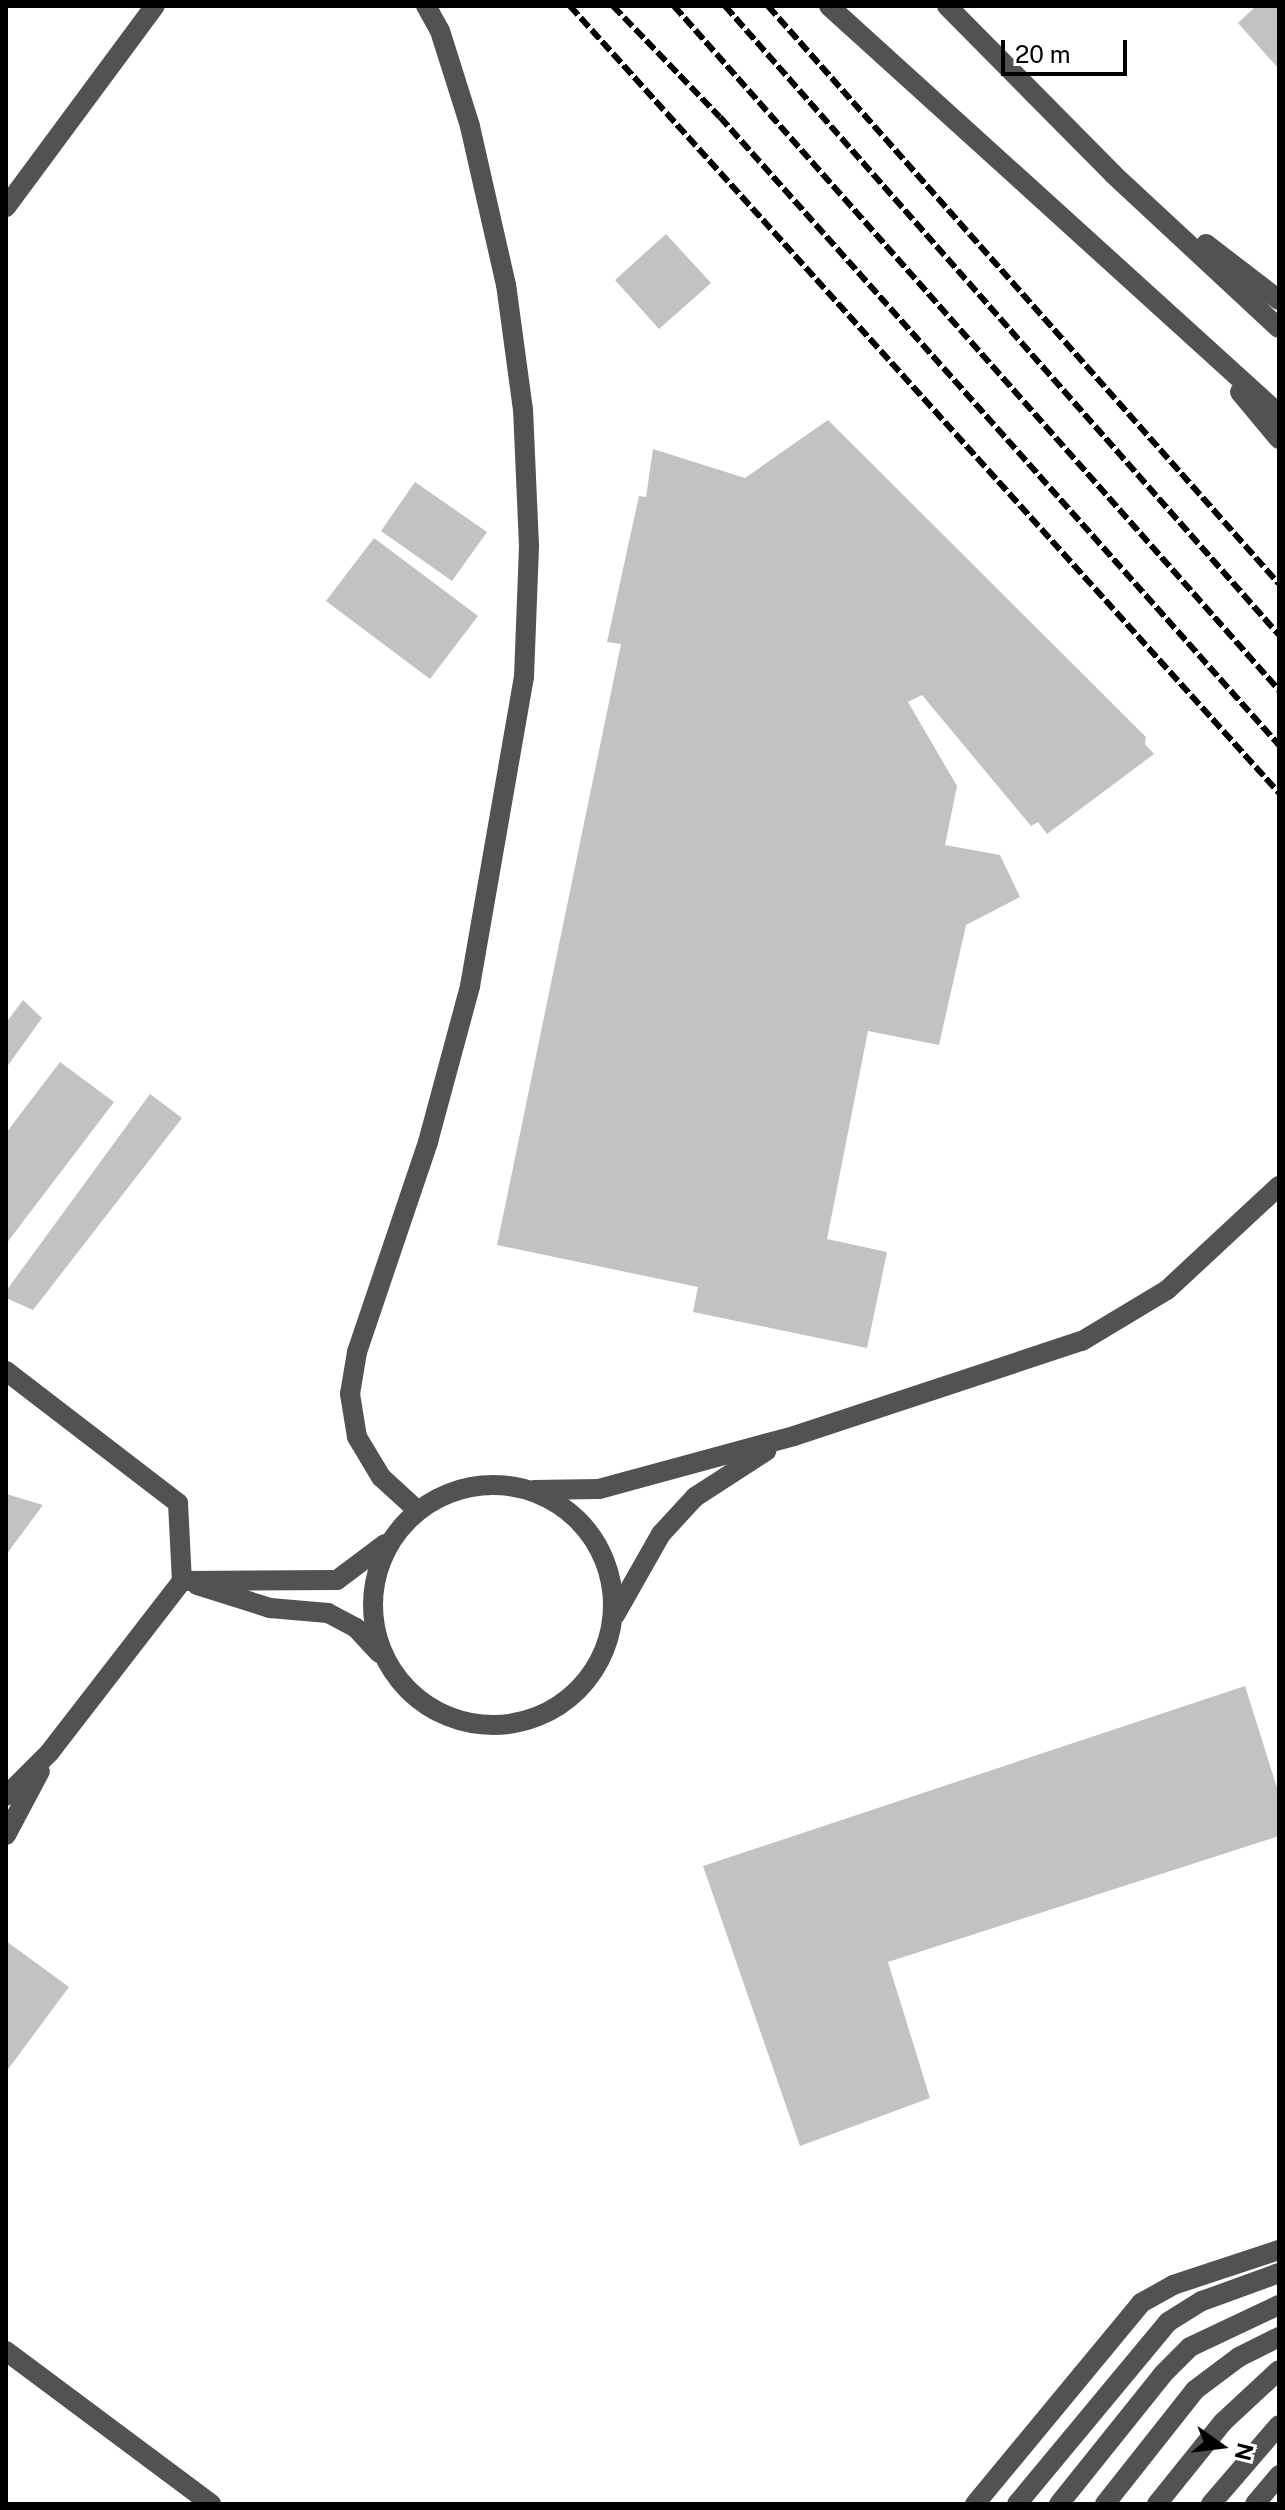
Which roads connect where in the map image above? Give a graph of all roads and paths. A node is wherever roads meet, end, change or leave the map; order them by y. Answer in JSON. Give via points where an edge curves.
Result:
{"nodes":[{"id":1,"x":155,"y":6,"type":"edge"},
{"id":2,"x":426,"y":6,"type":"edge"},
{"id":3,"x":829,"y":6,"type":"edge"},
{"id":4,"x":947,"y":6,"type":"edge"},
{"id":5,"x":1113,"y":174,"type":"junction"},
{"id":6,"x":6,"y":207,"type":"edge"},
{"id":7,"x":1279,"y":300,"type":"edge"},
{"id":8,"x":1183,"y":324,"type":"junction"},
{"id":9,"x":1279,"y":328,"type":"edge"},
{"id":10,"x":1279,"y":414,"type":"edge"},
{"id":11,"x":1279,"y":439,"type":"edge"},
{"id":12,"x":1279,"y":1186,"type":"edge"},
{"id":13,"x":6,"y":1371,"type":"edge"},
{"id":14,"x":794,"y":1436,"type":"junction"},
{"id":15,"x":534,"y":1490,"type":"junction"},
{"id":16,"x":417,"y":1510,"type":"junction"},
{"id":17,"x":390,"y":1540,"type":"junction"},
{"id":18,"x":182,"y":1581,"type":"junction"},
{"id":19,"x":612,"y":1620,"type":"junction"},
{"id":20,"x":382,"y":1655,"type":"junction"},
{"id":21,"x":50,"y":1752,"type":"junction"},
{"id":22,"x":6,"y":1796,"type":"edge"},
{"id":23,"x":6,"y":1835,"type":"edge"},
{"id":24,"x":1279,"y":2250,"type":"edge"},
{"id":25,"x":1279,"y":2273,"type":"edge"},
{"id":26,"x":1279,"y":2305,"type":"edge"},
{"id":27,"x":1279,"y":2337,"type":"edge"},
{"id":28,"x":6,"y":2351,"type":"edge"},
{"id":29,"x":1279,"y":2370,"type":"edge"},
{"id":30,"x":1279,"y":2425,"type":"edge"},
{"id":31,"x":1279,"y":2475,"type":"edge"},
{"id":32,"x":186,"y":2497,"type":"edge"},
{"id":33,"x":211,"y":2504,"type":"edge"},
{"id":34,"x":975,"y":2504,"type":"edge"},
{"id":35,"x":1017,"y":2504,"type":"edge"},
{"id":36,"x":1059,"y":2504,"type":"edge"},
{"id":37,"x":1105,"y":2504,"type":"edge"},
{"id":38,"x":1157,"y":2504,"type":"edge"},
{"id":39,"x":1211,"y":2504,"type":"edge"},
{"id":40,"x":1255,"y":2504,"type":"edge"}],
"edges":[{"from":1,"to":6,"type":"street"},
{"from":2,"to":16,"type":"street","via":[[440,31],[470,126],[506,285],[523,410],[529,546],[524,677],[470,986],[428,1142],[357,1352],[350,1394],[357,1437],[381,1477]]},
{"from":3,"to":8,"type":"street"},
{"from":4,"to":5,"type":"street"},
{"from":5,"to":7,"type":"street"},
{"from":5,"to":9,"type":"street"},
{"from":8,"to":10,"type":"street"},
{"from":8,"to":11,"type":"street"},
{"from":12,"to":14,"type":"street","via":[[1167,1290],[1082,1341]]},
{"from":13,"to":18,"type":"street","via":[[178,1503]]},
{"from":14,"to":15,"type":"street","via":[[599,1489]]},
{"from":14,"to":19,"type":"street","via":[[695,1497],[661,1534]]},
{"from":15,"to":16,"type":"street","via":[[494,1483],[453,1490]]},
{"from":15,"to":19,"type":"street","via":[[569,1510],[596,1541],[611,1580]]},
{"from":16,"to":17,"type":"street"},
{"from":17,"to":18,"type":"street","via":[[337,1580]]},
{"from":17,"to":20,"type":"street","via":[[374,1591],[372,1618]]},
{"from":18,"to":20,"type":"street","via":[[270,1608],[328,1613],[356,1628]]},
{"from":18,"to":21,"type":"street"},
{"from":19,"to":20,"type":"street","via":[[602,1658],[579,1690],[547,1713],[510,1725],[471,1725],[434,1712],[404,1688]]},
{"from":21,"to":22,"type":"street"},
{"from":21,"to":23,"type":"street"},
{"from":24,"to":34,"type":"street","via":[[1173,2285],[1141,2303]]},
{"from":25,"to":35,"type":"street","via":[[1202,2301],[1168,2322]]},
{"from":26,"to":36,"type":"street","via":[[1190,2347]]},
{"from":27,"to":37,"type":"street","via":[[1239,2357],[1195,2390]]},
{"from":28,"to":32,"type":"street"},
{"from":29,"to":38,"type":"street","via":[[1223,2422]]},
{"from":30,"to":39,"type":"street"},
{"from":31,"to":40,"type":"street"},
{"from":32,"to":33,"type":"street"}]}
